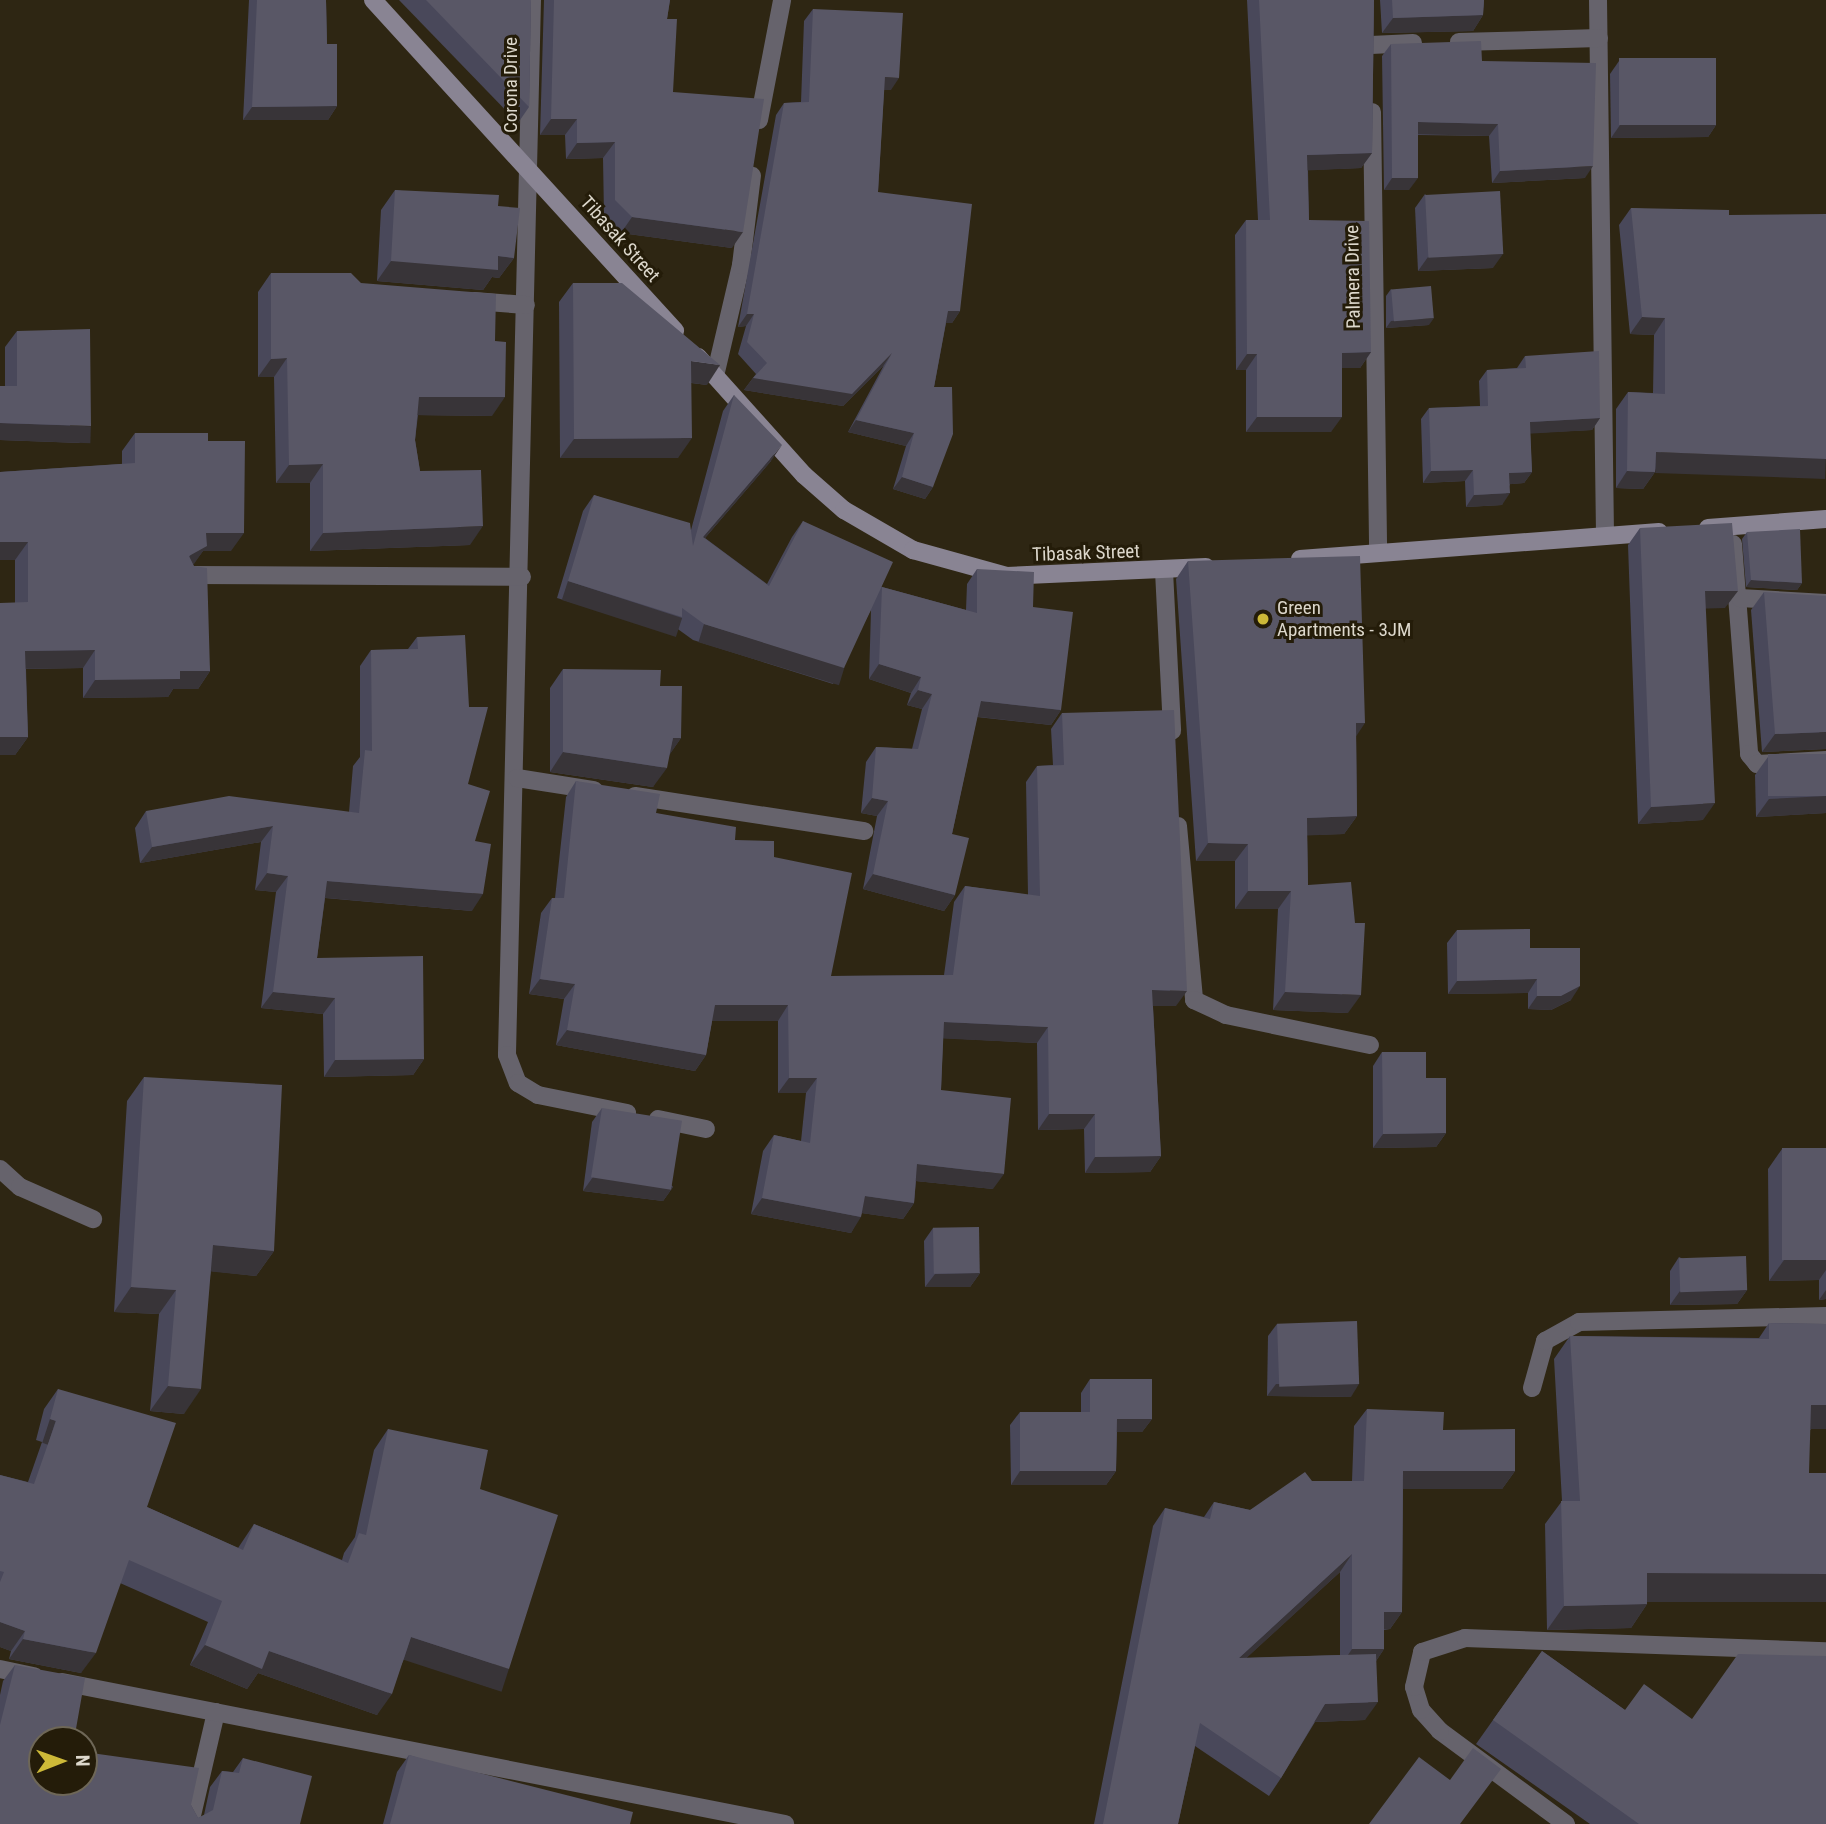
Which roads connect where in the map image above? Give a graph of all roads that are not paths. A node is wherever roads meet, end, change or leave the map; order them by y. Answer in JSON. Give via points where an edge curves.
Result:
{"nodes":[{"id":1,"x":373,"y":0,"type":"edge"},
{"id":2,"x":532,"y":0,"type":"edge"},
{"id":3,"x":782,"y":0,"type":"edge"},
{"id":4,"x":1598,"y":0,"type":"edge"},
{"id":5,"x":1371,"y":22,"type":"edge"},
{"id":6,"x":1599,"y":38,"type":"junction"},
{"id":7,"x":1371,"y":45,"type":"junction"},
{"id":8,"x":532,"y":171,"type":"junction"},
{"id":9,"x":458,"y":300,"type":"edge"},
{"id":10,"x":526,"y":305,"type":"junction"},
{"id":11,"x":715,"y":376,"type":"junction"},
{"id":12,"x":1826,"y":519,"type":"edge"},
{"id":13,"x":1730,"y":527,"type":"junction"},
{"id":14,"x":1605,"y":536,"type":"junction"},
{"id":15,"x":1378,"y":553,"type":"junction"},
{"id":16,"x":1285,"y":561,"type":"edge"},
{"id":17,"x":1231,"y":565,"type":"edge"},
{"id":18,"x":1164,"y":570,"type":"junction"},
{"id":19,"x":188,"y":575,"type":"edge"},
{"id":20,"x":522,"y":577,"type":"junction"},
{"id":21,"x":1740,"y":598,"type":"junction"},
{"id":22,"x":1826,"y":603,"type":"edge"},
{"id":23,"x":1172,"y":745,"type":"edge"},
{"id":24,"x":1826,"y":760,"type":"edge"},
{"id":25,"x":517,"y":778,"type":"junction"},
{"id":26,"x":1176,"y":799,"type":"edge"},
{"id":27,"x":864,"y":831,"type":"dead end"},
{"id":28,"x":1370,"y":1045,"type":"dead end"},
{"id":29,"x":706,"y":1129,"type":"dead end"},
{"id":30,"x":0,"y":1169,"type":"edge"},
{"id":31,"x":93,"y":1219,"type":"dead end"},
{"id":32,"x":1826,"y":1317,"type":"edge"},
{"id":33,"x":1532,"y":1388,"type":"dead end"},
{"id":34,"x":1826,"y":1651,"type":"edge"},
{"id":35,"x":0,"y":1669,"type":"edge"},
{"id":36,"x":216,"y":1712,"type":"junction"},
{"id":37,"x":190,"y":1824,"type":"edge"},
{"id":38,"x":785,"y":1824,"type":"edge"},
{"id":39,"x":1566,"y":1824,"type":"edge"}],
"edges":[{"from":1,"to":8,"type":"street","name":"Tibasak Street"},
{"from":2,"to":8,"type":"street","name":"Corona Drive"},
{"from":3,"to":11,"type":"street","via":[[756,143],[741,265]]},
{"from":4,"to":6,"type":"street"},
{"from":5,"to":7,"type":"street","name":"Palmera Drive"},
{"from":6,"to":7,"type":"street"},
{"from":6,"to":14,"type":"street"},
{"from":7,"to":15,"type":"street","name":"Palmera Drive"},
{"from":8,"to":10,"type":"street","name":"Corona Drive"},
{"from":8,"to":11,"type":"street","name":"Tibasak Street"},
{"from":9,"to":10,"type":"street"},
{"from":10,"to":20,"type":"street","name":"Corona Drive"},
{"from":11,"to":18,"type":"street","name":"Tibasak Street","via":[[844,510],[913,550],[1007,576]]},
{"from":12,"to":13,"type":"street"},
{"from":13,"to":14,"type":"street"},
{"from":13,"to":21,"type":"street"},
{"from":14,"to":15,"type":"street"},
{"from":15,"to":16,"type":"street"},
{"from":17,"to":18,"type":"street","name":"Tibasak Street"},
{"from":18,"to":23,"type":"street"},
{"from":19,"to":20,"type":"street"},
{"from":20,"to":25,"type":"street","name":"Corona Drive"},
{"from":21,"to":22,"type":"street"},
{"from":21,"to":24,"type":"street","via":[[1752,761]]},
{"from":25,"to":27,"type":"street"},
{"from":25,"to":29,"type":"street","name":"Corona Drive","via":[[507,1055],[518,1083],[538,1095]]},
{"from":26,"to":28,"type":"street","via":[[1194,1000],[1226,1015]]},
{"from":30,"to":31,"type":"street","via":[[20,1186]]},
{"from":32,"to":33,"type":"street","via":[[1579,1322],[1545,1341]]},
{"from":34,"to":39,"type":"street","via":[[1465,1637],[1422,1652],[1414,1687],[1421,1710],[1440,1731]]},
{"from":35,"to":36,"type":"street"},
{"from":36,"to":37,"type":"street"},
{"from":36,"to":38,"type":"street"}]}
